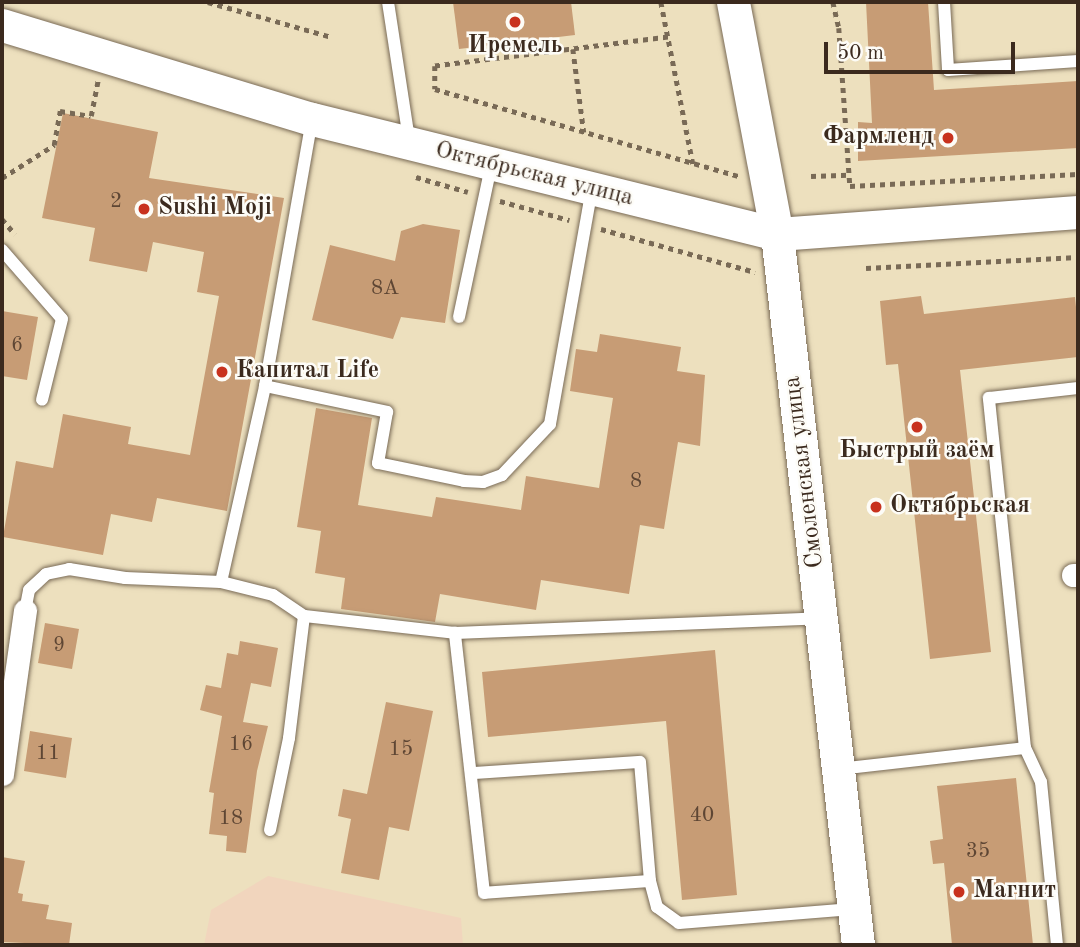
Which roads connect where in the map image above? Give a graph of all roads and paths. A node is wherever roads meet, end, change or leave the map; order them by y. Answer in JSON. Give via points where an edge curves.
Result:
{"nodes":[{"id":1,"x":208,"y":2,"type":"edge"},
{"id":2,"x":388,"y":2,"type":"edge"},
{"id":3,"x":661,"y":2,"type":"edge"},
{"id":4,"x":733,"y":2,"type":"edge"},
{"id":5,"x":832,"y":2,"type":"edge"},
{"id":6,"x":944,"y":2,"type":"edge"},
{"id":7,"x":2,"y":25,"type":"edge"},
{"id":8,"x":332,"y":37,"type":"dead end"},
{"id":9,"x":668,"y":37,"type":"junction"},
{"id":10,"x":573,"y":49,"type":"junction"},
{"id":11,"x":1078,"y":61,"type":"edge"},
{"id":12,"x":87,"y":72,"type":"dead end"},
{"id":13,"x":312,"y":119,"type":"junction"},
{"id":14,"x":584,"y":132,"type":"junction"},
{"id":15,"x":409,"y":160,"type":"junction"},
{"id":16,"x":693,"y":164,"type":"junction"},
{"id":17,"x":1078,"y":174,"type":"edge"},
{"id":18,"x":849,"y":175,"type":"junction"},
{"id":19,"x":811,"y":176,"type":"dead end"},
{"id":20,"x":2,"y":178,"type":"edge"},
{"id":21,"x":743,"y":178,"type":"dead end"},
{"id":22,"x":488,"y":181,"type":"junction"},
{"id":23,"x":592,"y":189,"type":"junction"},
{"id":24,"x":1078,"y":212,"type":"edge"},
{"id":25,"x":586,"y":225,"type":"junction"},
{"id":26,"x":777,"y":234,"type":"junction"},
{"id":27,"x":2,"y":250,"type":"edge"},
{"id":28,"x":1078,"y":257,"type":"edge"},
{"id":29,"x":866,"y":268,"type":"dead end"},
{"id":30,"x":759,"y":273,"type":"dead end"},
{"id":31,"x":459,"y":317,"type":"dead end"},
{"id":32,"x":265,"y":386,"type":"junction"},
{"id":33,"x":1078,"y":388,"type":"edge"},
{"id":34,"x":42,"y":400,"type":"dead end"},
{"id":35,"x":221,"y":582,"type":"junction"},
{"id":36,"x":24,"y":611,"type":"joint"},
{"id":37,"x":304,"y":616,"type":"junction"},
{"id":38,"x":822,"y":618,"type":"junction"},
{"id":39,"x":455,"y":633,"type":"junction"},
{"id":40,"x":1026,"y":748,"type":"junction"},
{"id":41,"x":838,"y":769,"type":"junction"},
{"id":42,"x":473,"y":773,"type":"junction"},
{"id":43,"x":2,"y":775,"type":"edge"},
{"id":44,"x":270,"y":830,"type":"dead end"},
{"id":45,"x":650,"y":881,"type":"junction"},
{"id":46,"x":854,"y":908,"type":"junction"},
{"id":47,"x":858,"y":945,"type":"edge"},
{"id":48,"x":1057,"y":945,"type":"edge"}],
"edges":[{"from":1,"to":8,"type":"path"},
{"from":2,"to":15,"type":"lane"},
{"from":3,"to":9,"type":"path"},
{"from":4,"to":26,"type":"street","name":"Смоленская улица"},
{"from":5,"to":18,"type":"path","via":[[839,28]]},
{"from":6,"to":11,"type":"lane","via":[[948,70]]},
{"from":7,"to":13,"type":"street","name":"Октябрьская улица"},
{"from":9,"to":10,"type":"path"},
{"from":9,"to":16,"type":"path"},
{"from":10,"to":14,"type":"path"},
{"from":10,"to":14,"type":"path","via":[[435,66],[435,89]]},
{"from":12,"to":20,"type":"path","via":[[100,75],[91,116],[60,111],[54,145]]},
{"from":13,"to":15,"type":"street","name":"Октябрьская улица"},
{"from":13,"to":32,"type":"lane"},
{"from":14,"to":16,"type":"path"},
{"from":15,"to":22,"type":"street","name":"Октябрьская улица"},
{"from":15,"to":22,"type":"path"},
{"from":16,"to":21,"type":"path"},
{"from":17,"to":18,"type":"path","via":[[850,186]]},
{"from":18,"to":19,"type":"path"},
{"from":22,"to":23,"type":"street","name":"Октябрьская улица"},
{"from":22,"to":25,"type":"path"},
{"from":22,"to":31,"type":"lane"},
{"from":23,"to":25,"type":"lane"},
{"from":23,"to":26,"type":"street","name":"Октябрьская улица"},
{"from":24,"to":26,"type":"street","name":"Октябрьская улица"},
{"from":25,"to":30,"type":"path"},
{"from":25,"to":32,"type":"lane","via":[[550,424],[502,475],[464,481],[379,463],[387,412]]},
{"from":26,"to":38,"type":"street","name":"Смоленская улица"},
{"from":27,"to":34,"type":"lane","via":[[62,319]]},
{"from":28,"to":29,"type":"path"},
{"from":32,"to":35,"type":"lane"},
{"from":33,"to":40,"type":"lane","via":[[989,398]]},
{"from":35,"to":36,"type":"lane","via":[[125,578],[69,569],[46,574],[29,590]]},
{"from":35,"to":37,"type":"lane","via":[[273,595]]},
{"from":36,"to":43,"type":"street"},
{"from":37,"to":39,"type":"lane"},
{"from":37,"to":44,"type":"lane","via":[[289,738]]},
{"from":38,"to":39,"type":"lane"},
{"from":38,"to":41,"type":"street","name":"Смоленская улица"},
{"from":39,"to":42,"type":"lane"},
{"from":40,"to":41,"type":"lane"},
{"from":40,"to":48,"type":"lane","via":[[1041,782]]},
{"from":41,"to":46,"type":"street","name":"Смоленская улица"},
{"from":42,"to":45,"type":"lane","via":[[640,762]]},
{"from":42,"to":45,"type":"lane","via":[[484,894]]},
{"from":45,"to":46,"type":"lane","via":[[657,907],[679,923]]},
{"from":46,"to":47,"type":"street","name":"Смоленская улица"}]}
